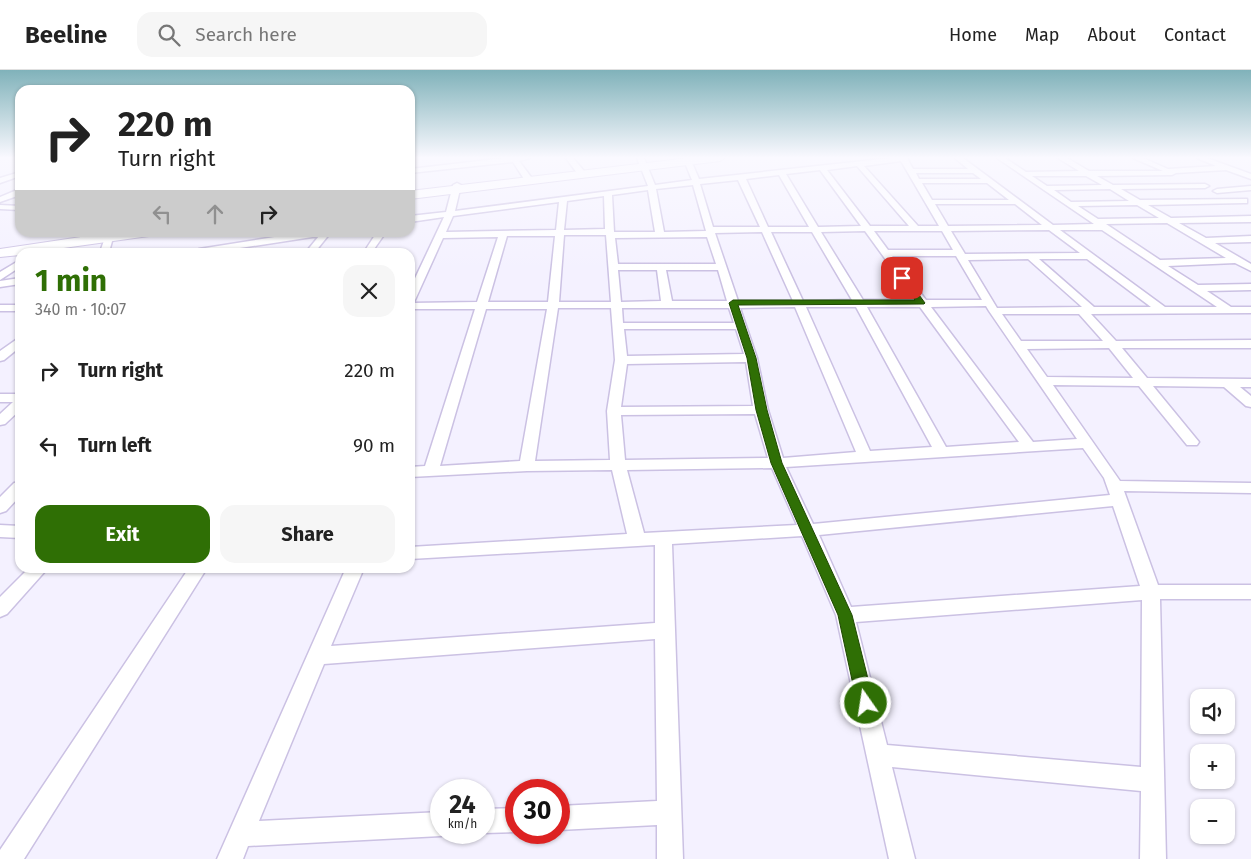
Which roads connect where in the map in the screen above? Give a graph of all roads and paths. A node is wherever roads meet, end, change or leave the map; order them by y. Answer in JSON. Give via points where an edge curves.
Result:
{"nodes":[{"id":1,"x":12,"y":195,"type":"edge"},
{"id":2,"x":455,"y":195,"type":"edge"},
{"id":3,"x":594,"y":195,"type":"edge"},
{"id":4,"x":608,"y":195,"type":"edge"},
{"id":5,"x":652,"y":195,"type":"edge"},
{"id":6,"x":700,"y":195,"type":"edge"},
{"id":7,"x":750,"y":195,"type":"edge"},
{"id":8,"x":795,"y":195,"type":"edge"},
{"id":9,"x":841,"y":195,"type":"edge"},
{"id":10,"x":886,"y":195,"type":"edge"},
{"id":11,"x":925,"y":195,"type":"edge"},
{"id":12,"x":1006,"y":195,"type":"edge"},
{"id":13,"x":1055,"y":195,"type":"edge"},
{"id":14,"x":1123,"y":195,"type":"edge"},
{"id":15,"x":1228,"y":195,"type":"edge"},
{"id":16,"x":563,"y":199,"type":"junction"},
{"id":17,"x":0,"y":200,"type":"edge"},
{"id":18,"x":929,"y":202,"type":"junction"},
{"id":19,"x":1016,"y":202,"type":"junction"},
{"id":20,"x":1137,"y":203,"type":"junction"},
{"id":21,"x":1248,"y":203,"type":"edge"},
{"id":22,"x":1069,"y":204,"type":"junction"},
{"id":23,"x":0,"y":207,"type":"edge"},
{"id":24,"x":15,"y":208,"type":"edge"},
{"id":25,"x":450,"y":213,"type":"junction"},
{"id":26,"x":415,"y":218,"type":"edge"},
{"id":27,"x":1251,"y":219,"type":"edge"},
{"id":28,"x":1168,"y":221,"type":"junction"},
{"id":29,"x":1096,"y":222,"type":"junction"},
{"id":30,"x":1104,"y":227,"type":"junction"},
{"id":31,"x":1051,"y":228,"type":"junction"},
{"id":32,"x":815,"y":229,"type":"junction"},
{"id":33,"x":865,"y":229,"type":"junction"},
{"id":34,"x":916,"y":229,"type":"junction"},
{"id":35,"x":945,"y":229,"type":"junction"},
{"id":36,"x":766,"y":230,"type":"junction"},
{"id":37,"x":710,"y":232,"type":"junction"},
{"id":38,"x":560,"y":233,"type":"junction"},
{"id":39,"x":503,"y":234,"type":"junction"},
{"id":40,"x":610,"y":234,"type":"junction"},
{"id":41,"x":440,"y":235,"type":"junction"},
{"id":42,"x":660,"y":235,"type":"junction"},
{"id":43,"x":74,"y":237,"type":"edge"},
{"id":44,"x":255,"y":237,"type":"edge"},
{"id":45,"x":297,"y":237,"type":"edge"},
{"id":46,"x":323,"y":237,"type":"edge"},
{"id":47,"x":378,"y":237,"type":"edge"},
{"id":48,"x":110,"y":239,"type":"edge"},
{"id":49,"x":1251,"y":239,"type":"edge"},
{"id":50,"x":1204,"y":241,"type":"junction"},
{"id":51,"x":256,"y":244,"type":"junction"},
{"id":52,"x":0,"y":248,"type":"edge"},
{"id":53,"x":52,"y":248,"type":"edge"},
{"id":54,"x":228,"y":248,"type":"edge"},
{"id":55,"x":252,"y":248,"type":"edge"},
{"id":56,"x":314,"y":248,"type":"edge"},
{"id":57,"x":371,"y":248,"type":"edge"},
{"id":58,"x":15,"y":252,"type":"edge"},
{"id":59,"x":0,"y":253,"type":"edge"},
{"id":60,"x":884,"y":253,"type":"junction"},
{"id":61,"x":960,"y":255,"type":"junction"},
{"id":62,"x":1090,"y":256,"type":"junction"},
{"id":63,"x":1031,"y":257,"type":"junction"},
{"id":64,"x":1243,"y":262,"type":"edge"},
{"id":65,"x":1158,"y":263,"type":"junction"},
{"id":66,"x":15,"y":266,"type":"edge"},
{"id":67,"x":721,"y":266,"type":"junction"},
{"id":68,"x":613,"y":267,"type":"junction"},
{"id":69,"x":661,"y":267,"type":"junction"},
{"id":70,"x":1251,"y":268,"type":"edge"},
{"id":71,"x":0,"y":277,"type":"edge"},
{"id":72,"x":15,"y":282,"type":"edge"},
{"id":73,"x":0,"y":284,"type":"edge"},
{"id":74,"x":1251,"y":287,"type":"edge"},
{"id":75,"x":1196,"y":288,"type":"junction"},
{"id":76,"x":415,"y":289,"type":"edge"},
{"id":77,"x":667,"y":303,"type":"junction"},
{"id":78,"x":733,"y":303,"type":"junction"},
{"id":79,"x":799,"y":303,"type":"junction"},
{"id":80,"x":859,"y":303,"type":"junction"},
{"id":81,"x":921,"y":303,"type":"junction"},
{"id":82,"x":553,"y":304,"type":"junction"},
{"id":83,"x":616,"y":304,"type":"junction"},
{"id":84,"x":481,"y":305,"type":"junction"},
{"id":85,"x":415,"y":306,"type":"edge"},
{"id":86,"x":991,"y":307,"type":"junction"},
{"id":87,"x":0,"y":308,"type":"edge"},
{"id":88,"x":15,"y":308,"type":"edge"},
{"id":89,"x":1251,"y":310,"type":"edge"},
{"id":90,"x":1087,"y":311,"type":"junction"},
{"id":91,"x":1163,"y":311,"type":"junction"},
{"id":92,"x":1230,"y":311,"type":"junction"},
{"id":93,"x":618,"y":326,"type":"junction"},
{"id":94,"x":741,"y":326,"type":"junction"},
{"id":95,"x":1113,"y":344,"type":"junction"},
{"id":96,"x":1251,"y":344,"type":"edge"},
{"id":97,"x":15,"y":345,"type":"edge"},
{"id":98,"x":1018,"y":345,"type":"junction"},
{"id":99,"x":0,"y":357,"type":"edge"},
{"id":100,"x":751,"y":358,"type":"junction"},
{"id":101,"x":621,"y":360,"type":"junction"},
{"id":102,"x":1043,"y":381,"type":"junction"},
{"id":103,"x":1144,"y":383,"type":"junction"},
{"id":104,"x":1228,"y":383,"type":"junction"},
{"id":105,"x":1251,"y":383,"type":"edge"},
{"id":106,"x":0,"y":398,"type":"edge"},
{"id":107,"x":15,"y":398,"type":"edge"},
{"id":108,"x":1251,"y":403,"type":"edge"},
{"id":109,"x":15,"y":407,"type":"edge"},
{"id":110,"x":762,"y":410,"type":"junction"},
{"id":111,"x":614,"y":411,"type":"junction"},
{"id":112,"x":0,"y":420,"type":"edge"},
{"id":113,"x":1192,"y":442,"type":"dead end"},
{"id":114,"x":1087,"y":444,"type":"junction"},
{"id":115,"x":1030,"y":446,"type":"junction"},
{"id":116,"x":941,"y":451,"type":"junction"},
{"id":117,"x":865,"y":456,"type":"junction"},
{"id":118,"x":777,"y":463,"type":"junction"},
{"id":119,"x":618,"y":465,"type":"junction"},
{"id":120,"x":526,"y":466,"type":"junction"},
{"id":121,"x":431,"y":471,"type":"junction"},
{"id":122,"x":415,"y":472,"type":"edge"},
{"id":123,"x":1251,"y":488,"type":"edge"},
{"id":124,"x":15,"y":492,"type":"edge"},
{"id":125,"x":1117,"y":493,"type":"junction"},
{"id":126,"x":0,"y":507,"type":"edge"},
{"id":127,"x":808,"y":530,"type":"junction"},
{"id":128,"x":0,"y":531,"type":"edge"},
{"id":129,"x":15,"y":532,"type":"edge"},
{"id":130,"x":663,"y":538,"type":"junction"},
{"id":131,"x":637,"y":540,"type":"junction"},
{"id":132,"x":415,"y":553,"type":"edge"},
{"id":133,"x":34,"y":573,"type":"edge"},
{"id":134,"x":195,"y":573,"type":"edge"},
{"id":135,"x":353,"y":573,"type":"edge"},
{"id":136,"x":1150,"y":592,"type":"junction"},
{"id":137,"x":1251,"y":592,"type":"edge"},
{"id":138,"x":0,"y":608,"type":"edge"},
{"id":139,"x":845,"y":615,"type":"junction"},
{"id":140,"x":665,"y":630,"type":"junction"},
{"id":141,"x":317,"y":656,"type":"junction"},
{"id":142,"x":878,"y":755,"type":"junction"},
{"id":143,"x":1151,"y":780,"type":"junction"},
{"id":144,"x":669,"y":812,"type":"junction"},
{"id":145,"x":570,"y":817,"type":"edge"},
{"id":146,"x":430,"y":825,"type":"edge"},
{"id":147,"x":241,"y":834,"type":"junction"},
{"id":148,"x":9,"y":859,"type":"edge"},
{"id":149,"x":230,"y":859,"type":"edge"},
{"id":150,"x":670,"y":859,"type":"edge"},
{"id":151,"x":902,"y":859,"type":"edge"},
{"id":152,"x":1153,"y":859,"type":"edge"}],
"edges":[{"from":1,"to":17,"type":"street"},
{"from":2,"to":25,"type":"street"},
{"from":3,"to":16,"type":"street"},
{"from":4,"to":40,"type":"street"},
{"from":5,"to":42,"type":"street"},
{"from":6,"to":37,"type":"street"},
{"from":7,"to":36,"type":"street"},
{"from":8,"to":32,"type":"street"},
{"from":9,"to":33,"type":"street"},
{"from":10,"to":34,"type":"street"},
{"from":11,"to":18,"type":"street"},
{"from":12,"to":19,"type":"street"},
{"from":13,"to":22,"type":"street"},
{"from":14,"to":20,"type":"street"},
{"from":15,"to":21,"type":"street"},
{"from":16,"to":25,"type":"street"},
{"from":16,"to":38,"type":"street"},
{"from":18,"to":19,"type":"street"},
{"from":18,"to":35,"type":"street"},
{"from":19,"to":31,"type":"street"},
{"from":20,"to":21,"type":"street"},
{"from":20,"to":22,"type":"street"},
{"from":20,"to":28,"type":"street"},
{"from":22,"to":29,"type":"street"},
{"from":23,"to":24,"type":"street"},
{"from":25,"to":26,"type":"street"},
{"from":25,"to":41,"type":"street"},
{"from":27,"to":28,"type":"street"},
{"from":28,"to":29,"type":"street"},
{"from":28,"to":50,"type":"street"},
{"from":29,"to":30,"type":"street"},
{"from":30,"to":31,"type":"street"},
{"from":30,"to":65,"type":"street"},
{"from":31,"to":35,"type":"street"},
{"from":31,"to":62,"type":"street"},
{"from":32,"to":33,"type":"street"},
{"from":32,"to":36,"type":"street"},
{"from":32,"to":80,"type":"street"},
{"from":33,"to":34,"type":"street"},
{"from":33,"to":60,"type":"street"},
{"from":34,"to":35,"type":"street"},
{"from":35,"to":61,"type":"street"},
{"from":36,"to":37,"type":"street"},
{"from":36,"to":79,"type":"street"},
{"from":37,"to":42,"type":"street"},
{"from":37,"to":67,"type":"street"},
{"from":38,"to":39,"type":"street"},
{"from":38,"to":40,"type":"street"},
{"from":38,"to":82,"type":"street"},
{"from":39,"to":41,"type":"street"},
{"from":39,"to":84,"type":"street"},
{"from":40,"to":42,"type":"street"},
{"from":40,"to":68,"type":"street"},
{"from":41,"to":76,"type":"street"},
{"from":43,"to":52,"type":"main road"},
{"from":44,"to":51,"type":"street"},
{"from":45,"to":51,"type":"street"},
{"from":46,"to":56,"type":"street"},
{"from":47,"to":57,"type":"street"},
{"from":48,"to":53,"type":"main road"},
{"from":49,"to":50,"type":"street"},
{"from":50,"to":64,"type":"street"},
{"from":51,"to":54,"type":"street"},
{"from":51,"to":55,"type":"street"},
{"from":58,"to":59,"type":"main road"},
{"from":60,"to":61,"type":"street"},
{"from":60,"to":81,"type":"street"},
{"from":61,"to":63,"type":"street"},
{"from":61,"to":86,"type":"street"},
{"from":62,"to":63,"type":"street"},
{"from":62,"to":91,"type":"street"},
{"from":63,"to":90,"type":"street"},
{"from":64,"to":65,"type":"street"},
{"from":64,"to":70,"type":"street"},
{"from":65,"to":75,"type":"street"},
{"from":66,"to":71,"type":"street"},
{"from":67,"to":69,"type":"street"},
{"from":67,"to":78,"type":"street"},
{"from":68,"to":69,"type":"street"},
{"from":68,"to":83,"type":"street"},
{"from":69,"to":77,"type":"street"},
{"from":72,"to":73,"type":"street"},
{"from":74,"to":75,"type":"street"},
{"from":75,"to":92,"type":"street"},
{"from":77,"to":78,"type":"street"},
{"from":77,"to":83,"type":"street"},
{"from":78,"to":79,"type":"street"},
{"from":78,"to":94,"type":"street"},
{"from":79,"to":80,"type":"street"},
{"from":79,"to":117,"type":"street"},
{"from":80,"to":81,"type":"street"},
{"from":80,"to":116,"type":"street"},
{"from":81,"to":86,"type":"street"},
{"from":81,"to":115,"type":"street"},
{"from":82,"to":83,"type":"street"},
{"from":82,"to":84,"type":"street"},
{"from":82,"to":120,"type":"street"},
{"from":83,"to":93,"type":"street"},
{"from":84,"to":85,"type":"street"},
{"from":84,"to":121,"type":"street"},
{"from":86,"to":90,"type":"street"},
{"from":86,"to":98,"type":"street"},
{"from":87,"to":88,"type":"street"},
{"from":89,"to":92,"type":"street"},
{"from":90,"to":91,"type":"street"},
{"from":90,"to":95,"type":"street"},
{"from":91,"to":92,"type":"street"},
{"from":93,"to":94,"type":"street"},
{"from":93,"to":101,"type":"street"},
{"from":94,"to":100,"type":"street"},
{"from":95,"to":96,"type":"street"},
{"from":95,"to":98,"type":"street"},
{"from":95,"to":103,"type":"street"},
{"from":97,"to":99,"type":"street"},
{"from":98,"to":102,"type":"street"},
{"from":100,"to":101,"type":"street"},
{"from":100,"to":110,"type":"street"},
{"from":101,"to":111,"type":"street"},
{"from":102,"to":103,"type":"street"},
{"from":102,"to":114,"type":"street"},
{"from":103,"to":104,"type":"street"},
{"from":103,"to":113,"type":"street"},
{"from":104,"to":105,"type":"street"},
{"from":104,"to":108,"type":"street"},
{"from":106,"to":107,"type":"street"},
{"from":109,"to":112,"type":"street"},
{"from":110,"to":111,"type":"street"},
{"from":110,"to":118,"type":"street"},
{"from":111,"to":119,"type":"street"},
{"from":114,"to":115,"type":"street"},
{"from":114,"to":125,"type":"street","via":[[1111,477]]},
{"from":115,"to":116,"type":"street"},
{"from":116,"to":117,"type":"street"},
{"from":117,"to":118,"type":"street"},
{"from":118,"to":119,"type":"street"},
{"from":118,"to":127,"type":"street"},
{"from":119,"to":120,"type":"street"},
{"from":119,"to":131,"type":"street"},
{"from":120,"to":121,"type":"street"},
{"from":121,"to":122,"type":"street"},
{"from":123,"to":125,"type":"street"},
{"from":124,"to":126,"type":"street"},
{"from":125,"to":127,"type":"street"},
{"from":125,"to":136,"type":"street"},
{"from":127,"to":130,"type":"street"},
{"from":127,"to":139,"type":"street"},
{"from":128,"to":129,"type":"street"},
{"from":130,"to":131,"type":"street"},
{"from":130,"to":140,"type":"street"},
{"from":131,"to":132,"type":"street"},
{"from":133,"to":138,"type":"street"},
{"from":134,"to":148,"type":"street"},
{"from":135,"to":141,"type":"street"},
{"from":136,"to":137,"type":"street"},
{"from":136,"to":139,"type":"street"},
{"from":136,"to":143,"type":"street"},
{"from":139,"to":142,"type":"street"},
{"from":140,"to":141,"type":"street"},
{"from":140,"to":144,"type":"street"},
{"from":141,"to":147,"type":"street"},
{"from":142,"to":143,"type":"street"},
{"from":142,"to":151,"type":"street"},
{"from":143,"to":152,"type":"street"},
{"from":144,"to":145,"type":"street"},
{"from":144,"to":150,"type":"street"},
{"from":146,"to":147,"type":"street"},
{"from":147,"to":149,"type":"street"}]}
